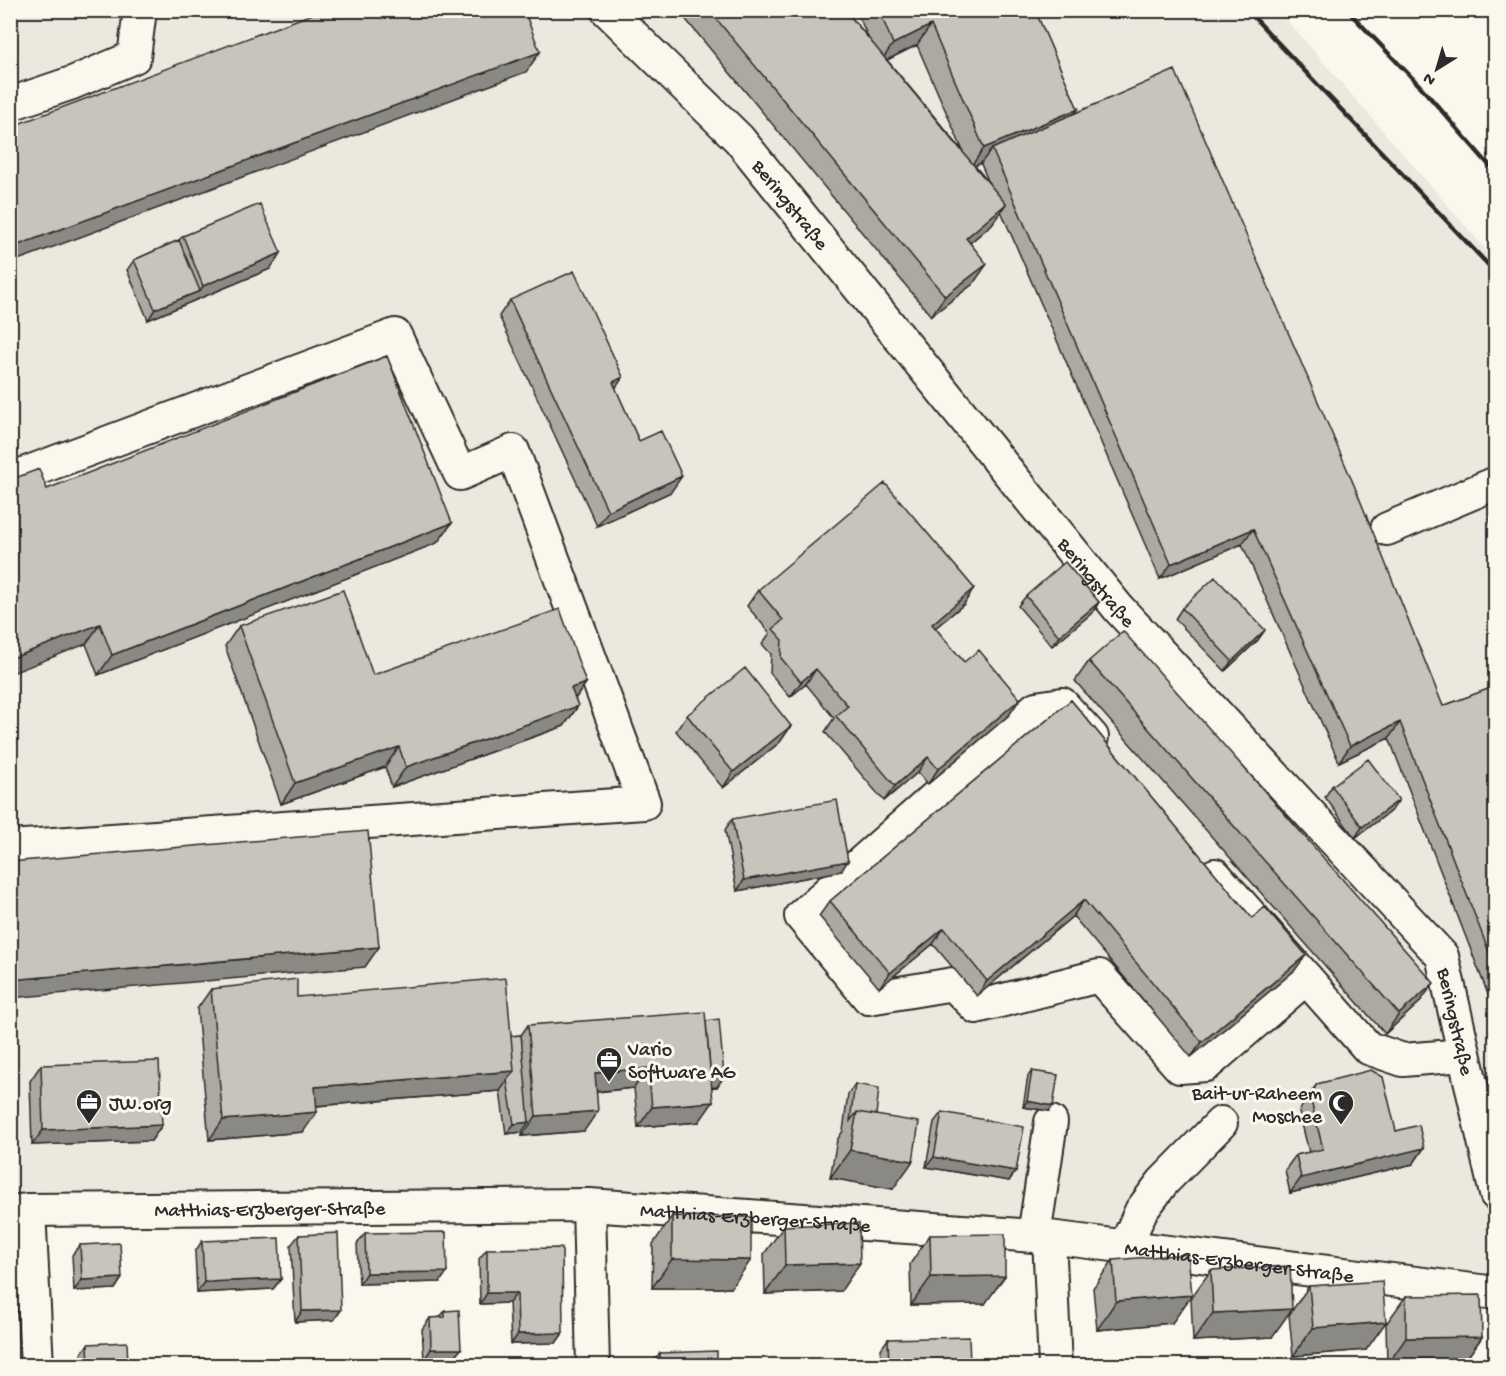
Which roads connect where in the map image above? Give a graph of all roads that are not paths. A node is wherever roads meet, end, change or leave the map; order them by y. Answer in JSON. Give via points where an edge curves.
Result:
{"nodes":[{"id":1,"x":140,"y":10,"type":"edge"},
{"id":2,"x":607,"y":10,"type":"edge"},
{"id":3,"x":10,"y":104,"type":"edge"},
{"id":4,"x":10,"y":478,"type":"edge"},
{"id":5,"x":1496,"y":483,"type":"edge"},
{"id":6,"x":1387,"y":529,"type":"dead end"},
{"id":7,"x":1109,"y":757,"type":"edge"},
{"id":8,"x":10,"y":846,"type":"edge"},
{"id":9,"x":1196,"y":854,"type":"edge"},
{"id":10,"x":1306,"y":978,"type":"junction"},
{"id":11,"x":1464,"y":1055,"type":"junction"},
{"id":12,"x":1051,"y":1122,"type":"dead end"},
{"id":13,"x":1221,"y":1123,"type":"dead end"},
{"id":14,"x":1496,"y":1194,"type":"edge"},
{"id":15,"x":589,"y":1205,"type":"junction"},
{"id":16,"x":20,"y":1211,"type":"edge"},
{"id":17,"x":1041,"y":1237,"type":"junction"},
{"id":18,"x":1125,"y":1247,"type":"junction"},
{"id":19,"x":1496,"y":1293,"type":"edge"},
{"id":20,"x":37,"y":1365,"type":"edge"},
{"id":21,"x":593,"y":1365,"type":"edge"},
{"id":22,"x":1055,"y":1365,"type":"edge"}],
"edges":[{"from":1,"to":3,"type":"street","via":[[134,57]]},
{"from":2,"to":11,"type":"street","name":"Beringstraße","via":[[739,139],[1119,609],[1442,956]]},
{"from":4,"to":8,"type":"street","via":[[395,335],[460,474],[513,451],[644,803]]},
{"from":5,"to":6,"type":"street"},
{"from":7,"to":10,"type":"street","via":[[1062,704],[1036,708],[801,916],[869,998],[953,984],[976,1007],[1099,976],[1180,1067],[1206,1065]]},
{"from":9,"to":10,"type":"street"},
{"from":10,"to":11,"type":"street","via":[[1368,1048],[1403,1060]]},
{"from":11,"to":14,"type":"street","name":"Beringstraße"},
{"from":12,"to":17,"type":"street"},
{"from":13,"to":18,"type":"street","via":[[1163,1182],[1141,1211]]},
{"from":15,"to":16,"type":"street","name":"Matthias-Erzberger-Straße"},
{"from":15,"to":17,"type":"street","name":"Matthias-Erzberger-Straße"},
{"from":15,"to":21,"type":"street"},
{"from":16,"to":20,"type":"street"},
{"from":17,"to":18,"type":"street","name":"Matthias-Erzberger-Straße"},
{"from":17,"to":22,"type":"street"},
{"from":18,"to":19,"type":"street","name":"Matthias-Erzberger-Straße"}]}
